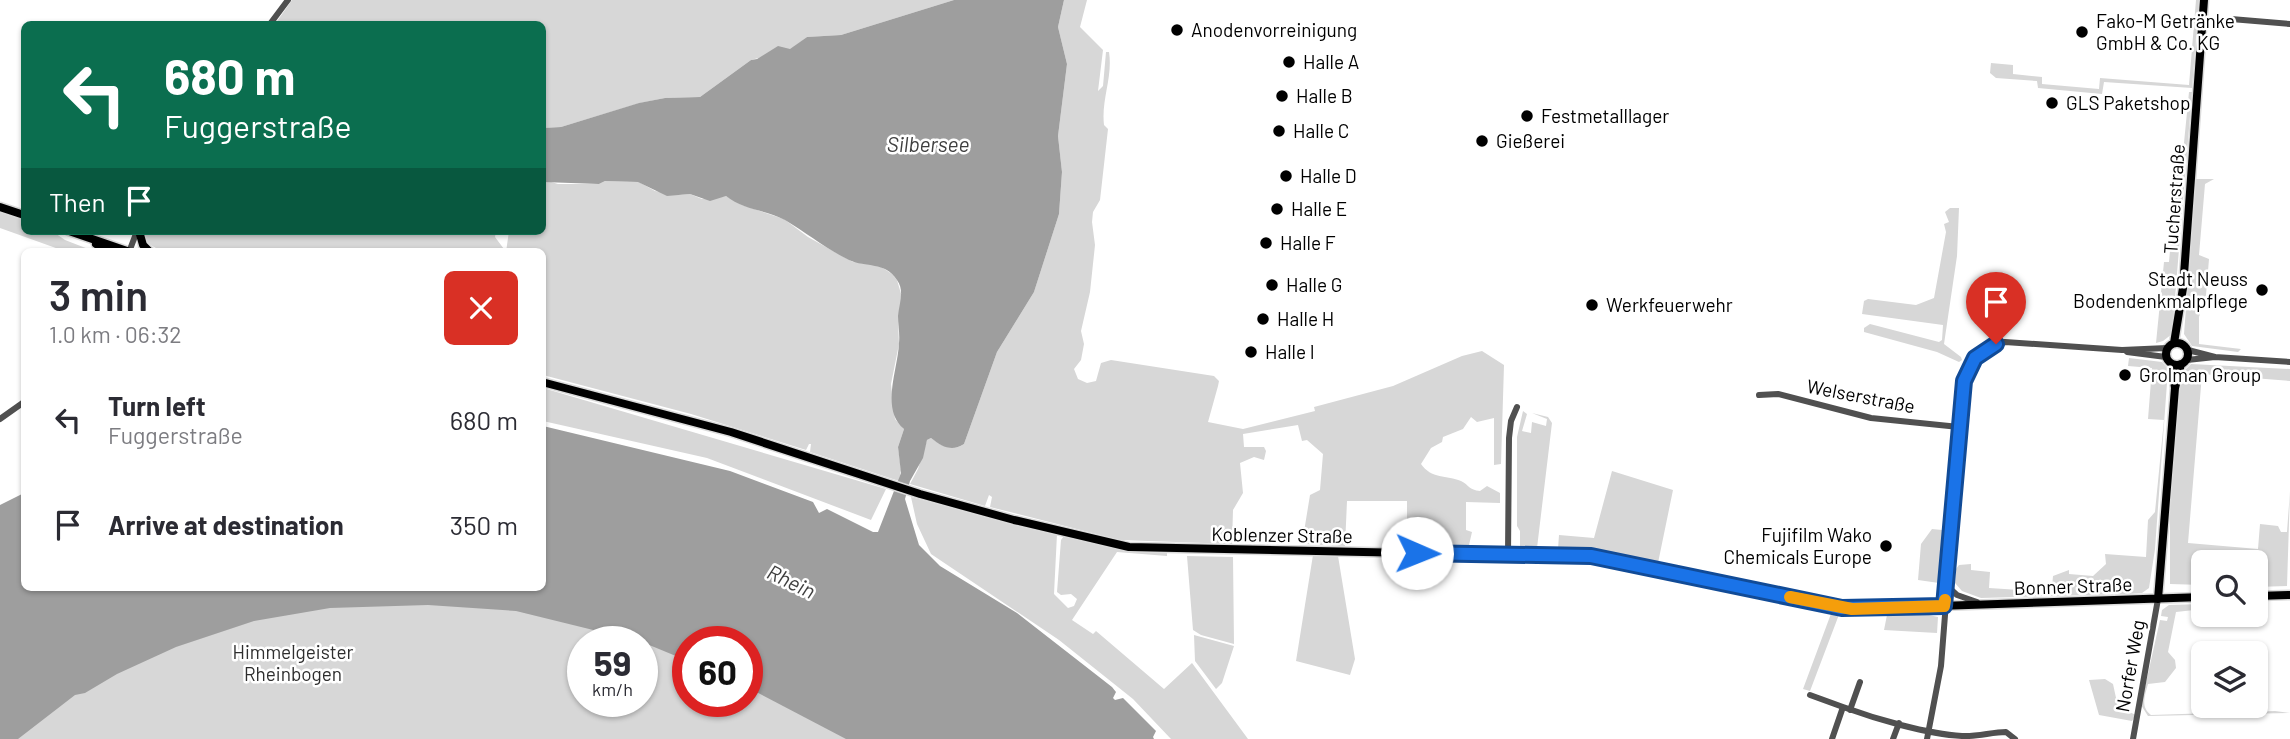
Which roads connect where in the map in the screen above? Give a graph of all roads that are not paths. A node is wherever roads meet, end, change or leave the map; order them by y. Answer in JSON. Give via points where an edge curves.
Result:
{"nodes":[{"id":1,"x":288,"y":0,"type":"edge"},
{"id":2,"x":2204,"y":0,"type":"edge"},
{"id":3,"x":2231,"y":19,"type":"dead end"},
{"id":4,"x":272,"y":21,"type":"edge"},
{"id":5,"x":2290,"y":24,"type":"edge"},
{"id":6,"x":0,"y":207,"type":"edge"},
{"id":7,"x":21,"y":214,"type":"edge"},
{"id":8,"x":80,"y":235,"type":"edge"},
{"id":9,"x":88,"y":238,"type":"junction"},
{"id":10,"x":102,"y":248,"type":"edge"},
{"id":11,"x":117,"y":248,"type":"edge"},
{"id":12,"x":2177,"y":354,"type":"junction"},
{"id":13,"x":2290,"y":362,"type":"edge"},
{"id":14,"x":546,"y":383,"type":"edge"},
{"id":15,"x":1759,"y":395,"type":"dead end"},
{"id":16,"x":21,"y":403,"type":"edge"},
{"id":17,"x":1517,"y":407,"type":"dead end"},
{"id":18,"x":0,"y":419,"type":"edge"},
{"id":19,"x":1959,"y":427,"type":"junction"},
{"id":20,"x":1508,"y":555,"type":"junction"},
{"id":21,"x":1946,"y":585,"type":"junction"},
{"id":22,"x":2290,"y":595,"type":"edge"},
{"id":23,"x":2268,"y":596,"type":"edge"},
{"id":24,"x":2191,"y":598,"type":"edge"},
{"id":25,"x":2158,"y":599,"type":"junction"},
{"id":26,"x":1985,"y":605,"type":"junction"},
{"id":27,"x":1944,"y":606,"type":"junction"},
{"id":28,"x":1860,"y":682,"type":"dead end"},
{"id":29,"x":1810,"y":695,"type":"dead end"},
{"id":30,"x":1847,"y":708,"type":"junction"},
{"id":31,"x":1899,"y":723,"type":"junction"},
{"id":32,"x":1929,"y":730,"type":"junction"},
{"id":33,"x":1965,"y":738,"type":"edge"},
{"id":34,"x":1832,"y":739,"type":"edge"},
{"id":35,"x":1893,"y":739,"type":"edge"},
{"id":36,"x":1927,"y":739,"type":"edge"},
{"id":37,"x":2015,"y":739,"type":"edge"},
{"id":38,"x":2133,"y":739,"type":"edge"}],
"edges":[{"from":1,"to":4,"type":"street"},
{"from":2,"to":12,"type":"main road","name":"Tucherstraße"},
{"from":3,"to":5,"type":"street"},
{"from":6,"to":7,"type":"main road"},
{"from":8,"to":9,"type":"main road"},
{"from":9,"to":10,"type":"main road"},
{"from":9,"to":11,"type":"main road"},
{"from":12,"to":13,"type":"street"},
{"from":12,"to":19,"type":"street","via":[[2015,341],[1988,347],[1975,358],[1965,377]]},
{"from":12,"to":25,"type":"main road","name":"Tucherstraße"},
{"from":14,"to":20,"type":"main road","name":"Koblenzer Straße","via":[[731,432],[920,494],[1120,546]]},
{"from":15,"to":19,"type":"street","name":"Welserstraße","via":[[1778,394],[1871,418]]},
{"from":16,"to":18,"type":"street"},
{"from":17,"to":20,"type":"street","via":[[1509,438]]},
{"from":19,"to":21,"type":"street"},
{"from":20,"to":27,"type":"main road","name":"Koblenzer Straße","via":[[1602,558],[1852,609]]},
{"from":21,"to":26,"type":"street","via":[[1963,598]]},
{"from":21,"to":27,"type":"street"},
{"from":22,"to":23,"type":"main road"},
{"from":24,"to":25,"type":"main road","name":"Bonner Straße"},
{"from":25,"to":26,"type":"main road","name":"Bonner Straße"},
{"from":25,"to":38,"type":"street","name":"Norfer Weg"},
{"from":26,"to":27,"type":"main road","name":"Bonner Straße"},
{"from":27,"to":32,"type":"street","via":[[1941,666]]},
{"from":28,"to":30,"type":"street"},
{"from":29,"to":30,"type":"street"},
{"from":30,"to":31,"type":"street"},
{"from":30,"to":34,"type":"street"},
{"from":31,"to":32,"type":"street"},
{"from":31,"to":35,"type":"street"},
{"from":32,"to":33,"type":"street"},
{"from":32,"to":36,"type":"street"},
{"from":33,"to":37,"type":"street","via":[[2006,732]]}]}
